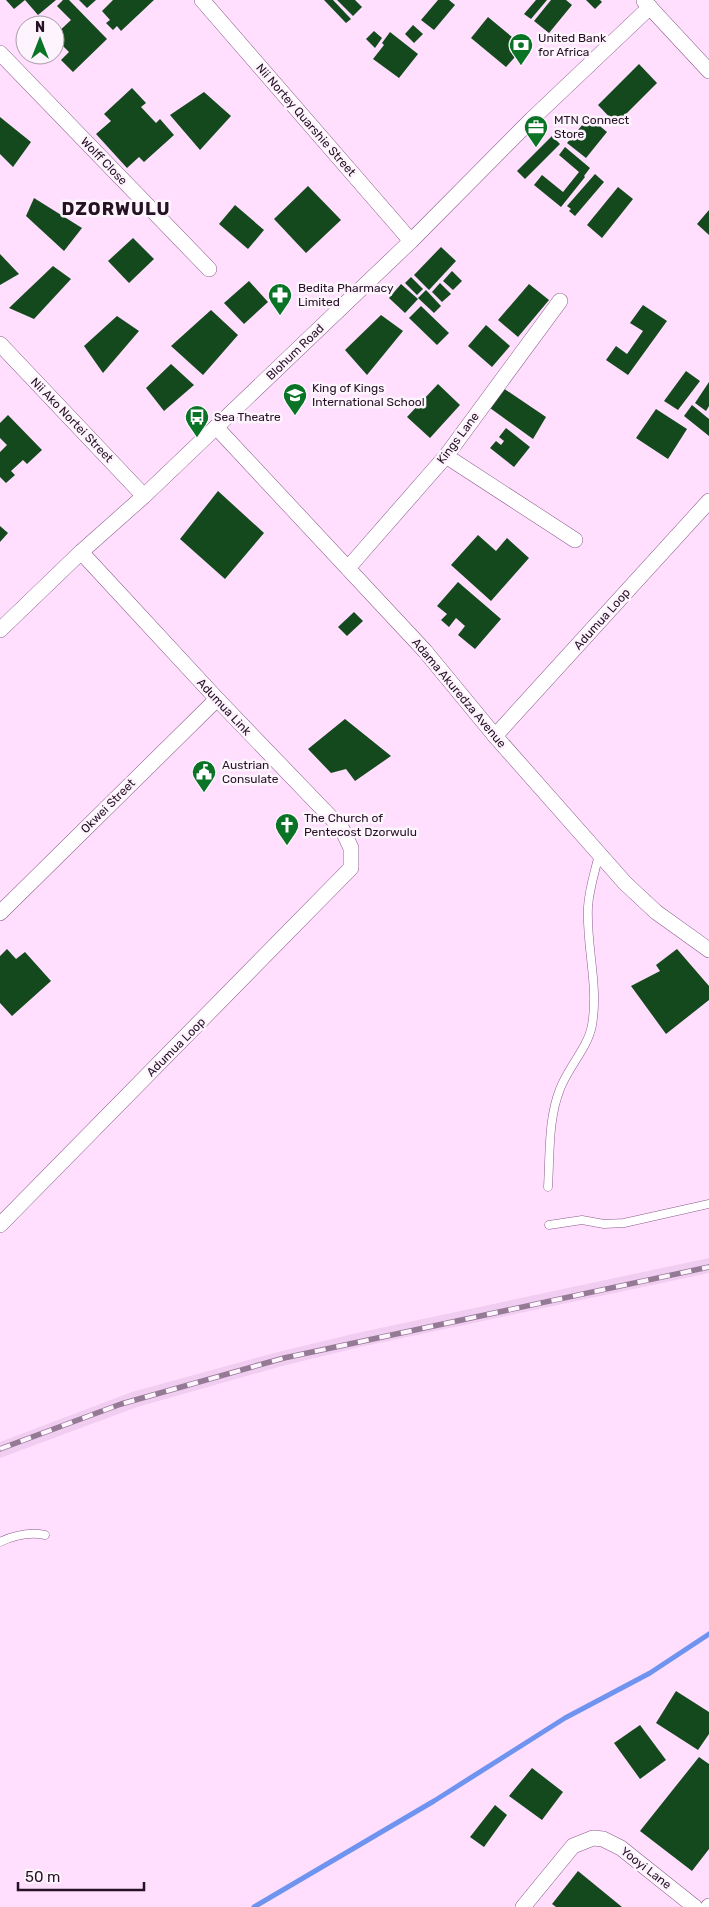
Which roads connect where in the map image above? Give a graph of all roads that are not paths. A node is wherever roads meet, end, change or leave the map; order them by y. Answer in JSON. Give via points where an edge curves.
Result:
{"nodes":[{"id":1,"x":202,"y":0,"type":"edge"},
{"id":2,"x":646,"y":4,"type":"edge"},
{"id":3,"x":0,"y":53,"type":"edge"},
{"id":4,"x":709,"y":71,"type":"edge"},
{"id":5,"x":411,"y":241,"type":"junction"},
{"id":6,"x":209,"y":269,"type":"dead end"},
{"id":7,"x":560,"y":301,"type":"dead end"},
{"id":8,"x":0,"y":344,"type":"edge"},
{"id":9,"x":216,"y":428,"type":"junction"},
{"id":10,"x":446,"y":456,"type":"junction"},
{"id":11,"x":144,"y":496,"type":"junction"},
{"id":12,"x":709,"y":500,"type":"edge"},
{"id":13,"x":575,"y":540,"type":"dead end"},
{"id":14,"x":81,"y":552,"type":"junction"},
{"id":15,"x":348,"y":568,"type":"junction"},
{"id":16,"x":0,"y":630,"type":"edge"},
{"id":17,"x":216,"y":699,"type":"junction"},
{"id":18,"x":495,"y":736,"type":"junction"},
{"id":19,"x":600,"y":852,"type":"junction"},
{"id":20,"x":351,"y":868,"type":"joint"},
{"id":21,"x":0,"y":913,"type":"edge"},
{"id":22,"x":709,"y":950,"type":"edge"},
{"id":23,"x":548,"y":1187,"type":"dead end"},
{"id":24,"x":709,"y":1204,"type":"edge"},
{"id":25,"x":0,"y":1225,"type":"edge"},
{"id":26,"x":549,"y":1225,"type":"dead end"},
{"id":27,"x":45,"y":1535,"type":"dead end"},
{"id":28,"x":0,"y":1542,"type":"edge"},
{"id":29,"x":523,"y":1907,"type":"edge"},
{"id":30,"x":695,"y":1907,"type":"edge"}],
"edges":[{"from":1,"to":5,"type":"street","name":"Nii Nortey Quarshie Street"},
{"from":2,"to":4,"type":"street"},
{"from":2,"to":5,"type":"street","name":"Blohum Road"},
{"from":3,"to":6,"type":"street","name":"Wolff Close"},
{"from":5,"to":9,"type":"street","name":"Blohum Road"},
{"from":7,"to":10,"type":"street","name":"Kings Lane"},
{"from":8,"to":11,"type":"street","name":"Nii Ako Nortei Street"},
{"from":9,"to":11,"type":"street","name":"Blohum Road"},
{"from":9,"to":15,"type":"street","name":"Adama Akuredza Avenue"},
{"from":10,"to":13,"type":"street"},
{"from":10,"to":15,"type":"street","name":"Kings Lane"},
{"from":11,"to":14,"type":"street","name":"Blohum Road"},
{"from":12,"to":18,"type":"street","name":"Adumua Loop"},
{"from":14,"to":16,"type":"street","name":"Blohum Road"},
{"from":14,"to":17,"type":"street","name":"Adumua Link"},
{"from":15,"to":18,"type":"street","name":"Adama Akuredza Avenue","via":[[425,651]]},
{"from":17,"to":20,"type":"street","name":"Adumua Link","via":[[342,828],[351,848]]},
{"from":17,"to":21,"type":"street","name":"Okwei Street"},
{"from":18,"to":19,"type":"street","name":"Adama Akuredza Avenue"},
{"from":19,"to":22,"type":"street","name":"Adama Akuredza Avenue","via":[[625,883],[656,912]]},
{"from":19,"to":23,"type":"lane","via":[[588,907],[594,985],[592,1027],[555,1101]]},
{"from":20,"to":25,"type":"street","name":"Adumua Loop"},
{"from":24,"to":26,"type":"lane","via":[[624,1223],[582,1220]]},
{"from":27,"to":28,"type":"lane","via":[[18,1536]]},
{"from":29,"to":30,"type":"street","name":"Yooyi Lane","via":[[573,1846],[593,1838],[621,1848]]}]}
